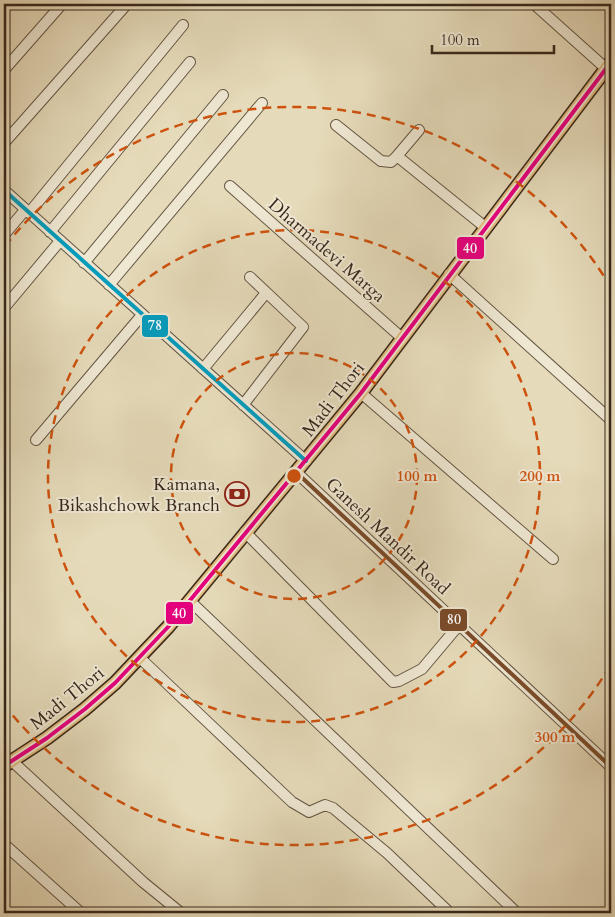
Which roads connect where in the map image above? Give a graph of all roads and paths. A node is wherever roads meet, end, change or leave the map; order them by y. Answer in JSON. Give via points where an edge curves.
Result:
{"nodes":[{"id":1,"x":62,"y":4,"type":"edge"},
{"id":2,"x":127,"y":4,"type":"edge"},
{"id":3,"x":534,"y":4,"type":"edge"},
{"id":4,"x":183,"y":25,"type":"dead end"},
{"id":5,"x":190,"y":62,"type":"dead end"},
{"id":6,"x":610,"y":68,"type":"edge"},
{"id":7,"x":4,"y":70,"type":"edge"},
{"id":8,"x":223,"y":95,"type":"dead end"},
{"id":9,"x":262,"y":103,"type":"dead end"},
{"id":10,"x":336,"y":125,"type":"dead end"},
{"id":11,"x":418,"y":130,"type":"dead end"},
{"id":12,"x":4,"y":143,"type":"edge"},
{"id":13,"x":398,"y":156,"type":"junction"},
{"id":14,"x":230,"y":186,"type":"dead end"},
{"id":15,"x":4,"y":190,"type":"edge"},
{"id":16,"x":27,"y":212,"type":"junction"},
{"id":17,"x":485,"y":227,"type":"junction"},
{"id":18,"x":50,"y":232,"type":"junction"},
{"id":19,"x":4,"y":235,"type":"edge"},
{"id":20,"x":60,"y":241,"type":"junction"},
{"id":21,"x":84,"y":263,"type":"junction"},
{"id":22,"x":449,"y":274,"type":"junction"},
{"id":23,"x":250,"y":277,"type":"dead end"},
{"id":24,"x":109,"y":285,"type":"junction"},
{"id":25,"x":266,"y":293,"type":"junction"},
{"id":26,"x":4,"y":308,"type":"edge"},
{"id":27,"x":142,"y":315,"type":"junction"},
{"id":28,"x":402,"y":338,"type":"junction"},
{"id":29,"x":203,"y":369,"type":"junction"},
{"id":30,"x":360,"y":393,"type":"junction"},
{"id":31,"x":243,"y":405,"type":"junction"},
{"id":32,"x":611,"y":420,"type":"edge"},
{"id":33,"x":36,"y":440,"type":"dead end"},
{"id":34,"x":306,"y":461,"type":"junction"},
{"id":35,"x":296,"y":472,"type":"junction"},
{"id":36,"x":245,"y":532,"type":"junction"},
{"id":37,"x":553,"y":559,"type":"dead end"},
{"id":38,"x":190,"y":601,"type":"junction"},
{"id":39,"x":459,"y":626,"type":"junction"},
{"id":40,"x":140,"y":658,"type":"junction"},
{"id":41,"x":6,"y":764,"type":"edge"},
{"id":42,"x":611,"y":767,"type":"edge"},
{"id":43,"x":4,"y":844,"type":"edge"},
{"id":44,"x":81,"y":913,"type":"edge"},
{"id":45,"x":181,"y":913,"type":"edge"},
{"id":46,"x":450,"y":913,"type":"edge"},
{"id":47,"x":517,"y":913,"type":"edge"}],
"edges":[{"from":1,"to":7,"type":"street"},
{"from":2,"to":12,"type":"street"},
{"from":3,"to":6,"type":"street"},
{"from":4,"to":16,"type":"street"},
{"from":5,"to":18,"type":"street"},
{"from":6,"to":17,"type":"main road","name":"Madi Thori"},
{"from":8,"to":21,"type":"street"},
{"from":9,"to":24,"type":"street"},
{"from":10,"to":13,"type":"street","via":[[381,161],[391,162]]},
{"from":11,"to":13,"type":"street"},
{"from":13,"to":17,"type":"street"},
{"from":14,"to":28,"type":"street","name":"Dharmadevi Marga"},
{"from":15,"to":16,"type":"street"},
{"from":16,"to":18,"type":"street"},
{"from":16,"to":19,"type":"street"},
{"from":17,"to":22,"type":"main road","name":"Madi Thori"},
{"from":18,"to":20,"type":"street"},
{"from":20,"to":21,"type":"street"},
{"from":20,"to":26,"type":"street"},
{"from":21,"to":24,"type":"street"},
{"from":22,"to":28,"type":"main road","name":"Madi Thori"},
{"from":22,"to":32,"type":"street"},
{"from":23,"to":25,"type":"street"},
{"from":24,"to":27,"type":"street"},
{"from":25,"to":29,"type":"street"},
{"from":25,"to":31,"type":"street","via":[[303,327]]},
{"from":27,"to":29,"type":"street"},
{"from":27,"to":33,"type":"street"},
{"from":28,"to":30,"type":"main road","name":"Madi Thori"},
{"from":29,"to":31,"type":"street"},
{"from":30,"to":34,"type":"main road","name":"Madi Thori"},
{"from":30,"to":37,"type":"street"},
{"from":31,"to":34,"type":"street"},
{"from":34,"to":35,"type":"main road","name":"Madi Thori"},
{"from":35,"to":36,"type":"main road","name":"Madi Thori"},
{"from":35,"to":39,"type":"street","name":"Ganesh Mandir Road"},
{"from":36,"to":38,"type":"main road","name":"Madi Thori"},
{"from":36,"to":39,"type":"street","via":[[393,682],[422,669]]},
{"from":38,"to":40,"type":"main road","name":"Madi Thori"},
{"from":38,"to":47,"type":"street"},
{"from":39,"to":42,"type":"street","name":"Ganesh Mandir Road"},
{"from":40,"to":41,"type":"main road","name":"Madi Thori","via":[[85,709]]},
{"from":40,"to":46,"type":"street","via":[[292,802],[309,812],[325,805],[333,808]]},
{"from":41,"to":45,"type":"street"},
{"from":43,"to":44,"type":"street"}]}
